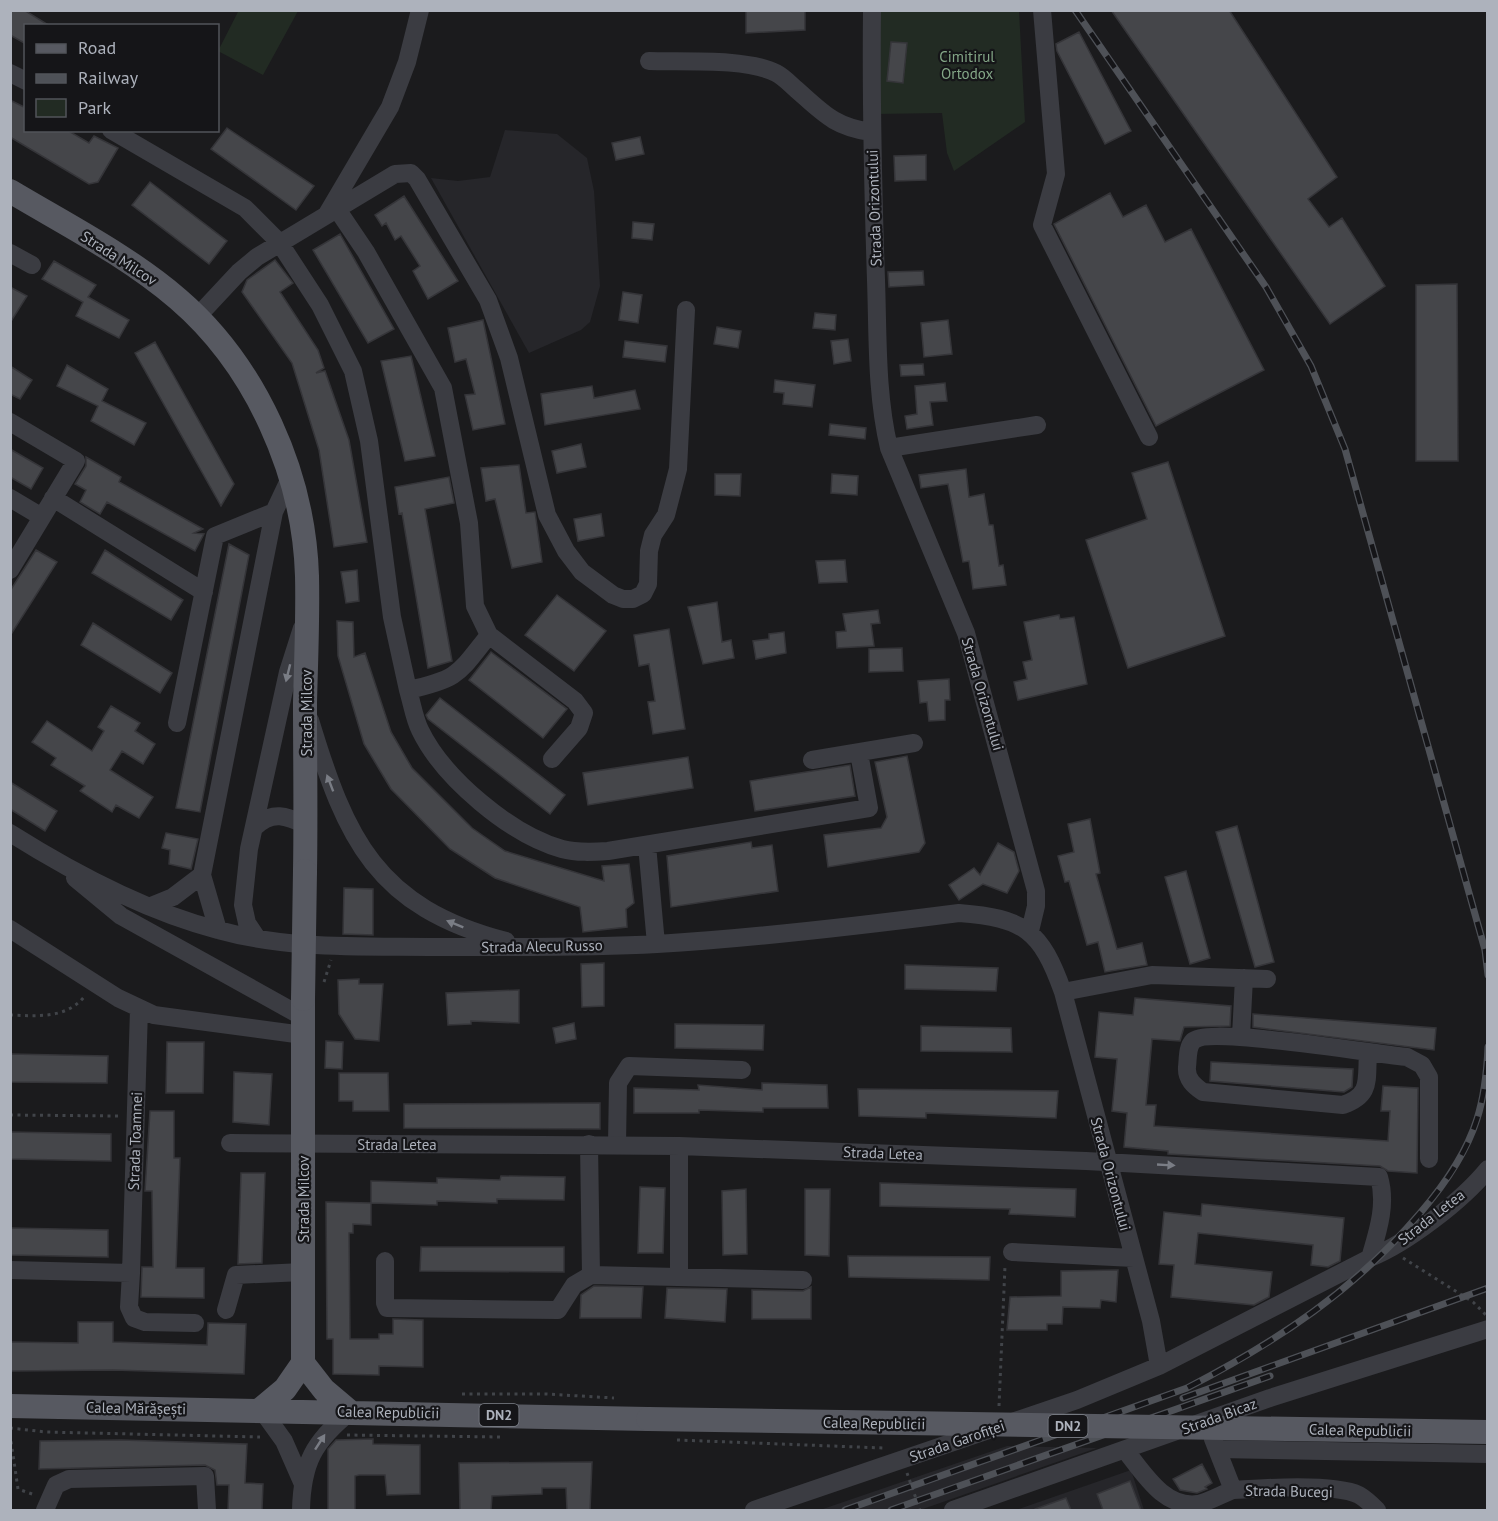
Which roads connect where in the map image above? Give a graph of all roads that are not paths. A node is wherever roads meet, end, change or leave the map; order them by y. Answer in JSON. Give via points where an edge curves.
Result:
{"nodes":[{"id":1,"x":420,"y":10,"type":"edge"},
{"id":2,"x":872,"y":10,"type":"edge"},
{"id":3,"x":1042,"y":10,"type":"edge"},
{"id":4,"x":649,"y":61,"type":"dead end"},
{"id":5,"x":10,"y":73,"type":"edge"},
{"id":6,"x":24,"y":80,"type":"edge"},
{"id":7,"x":114,"y":132,"type":"edge"},
{"id":8,"x":871,"y":132,"type":"junction"},
{"id":9,"x":10,"y":191,"type":"edge"},
{"id":10,"x":332,"y":212,"type":"junction"},
{"id":11,"x":279,"y":242,"type":"junction"},
{"id":12,"x":10,"y":254,"type":"edge"},
{"id":13,"x":32,"y":265,"type":"dead end"},
{"id":14,"x":686,"y":310,"type":"dead end"},
{"id":15,"x":197,"y":317,"type":"junction"},
{"id":16,"x":10,"y":422,"type":"edge"},
{"id":17,"x":1037,"y":425,"type":"dead end"},
{"id":18,"x":1149,"y":437,"type":"dead end"},
{"id":19,"x":889,"y":448,"type":"junction"},
{"id":20,"x":290,"y":478,"type":"junction"},
{"id":21,"x":10,"y":498,"type":"edge"},
{"id":22,"x":53,"y":498,"type":"junction"},
{"id":23,"x":274,"y":512,"type":"junction"},
{"id":24,"x":42,"y":517,"type":"junction"},
{"id":25,"x":10,"y":570,"type":"edge"},
{"id":26,"x":204,"y":592,"type":"junction"},
{"id":27,"x":306,"y":618,"type":"junction"},
{"id":28,"x":489,"y":635,"type":"junction"},
{"id":29,"x":408,"y":690,"type":"junction"},
{"id":30,"x":305,"y":706,"type":"junction"},
{"id":31,"x":177,"y":723,"type":"dead end"},
{"id":32,"x":915,"y":742,"type":"dead end"},
{"id":33,"x":859,"y":753,"type":"junction"},
{"id":34,"x":552,"y":759,"type":"dead end"},
{"id":35,"x":812,"y":760,"type":"dead end"},
{"id":36,"x":306,"y":825,"type":"junction"},
{"id":37,"x":255,"y":827,"type":"junction"},
{"id":38,"x":10,"y":833,"type":"edge"},
{"id":39,"x":646,"y":845,"type":"junction"},
{"id":40,"x":63,"y":866,"type":"junction"},
{"id":41,"x":202,"y":875,"type":"junction"},
{"id":42,"x":151,"y":906,"type":"junction"},
{"id":43,"x":10,"y":929,"type":"edge"},
{"id":44,"x":218,"y":930,"type":"junction"},
{"id":45,"x":1030,"y":931,"type":"junction"},
{"id":46,"x":256,"y":938,"type":"junction"},
{"id":47,"x":656,"y":944,"type":"junction"},
{"id":48,"x":531,"y":947,"type":"junction"},
{"id":49,"x":1244,"y":978,"type":"junction"},
{"id":50,"x":1267,"y":979,"type":"dead end"},
{"id":51,"x":1063,"y":992,"type":"junction"},
{"id":52,"x":139,"y":1009,"type":"junction"},
{"id":53,"x":303,"y":1017,"type":"junction"},
{"id":54,"x":1241,"y":1036,"type":"junction"},
{"id":55,"x":1368,"y":1054,"type":"junction"},
{"id":56,"x":742,"y":1070,"type":"dead end"},
{"id":57,"x":230,"y":1143,"type":"dead end"},
{"id":58,"x":303,"y":1144,"type":"junction"},
{"id":59,"x":588,"y":1144,"type":"junction"},
{"id":60,"x":617,"y":1144,"type":"junction"},
{"id":61,"x":679,"y":1146,"type":"junction"},
{"id":62,"x":1429,"y":1159,"type":"dead end"},
{"id":63,"x":1107,"y":1162,"type":"junction"},
{"id":64,"x":1488,"y":1169,"type":"edge"},
{"id":65,"x":1012,"y":1252,"type":"road end"},
{"id":66,"x":1134,"y":1258,"type":"junction"},
{"id":67,"x":1370,"y":1258,"type":"junction"},
{"id":68,"x":385,"y":1261,"type":"dead end"},
{"id":69,"x":10,"y":1270,"type":"edge"},
{"id":70,"x":303,"y":1272,"type":"junction"},
{"id":71,"x":130,"y":1273,"type":"junction"},
{"id":72,"x":591,"y":1275,"type":"junction"},
{"id":73,"x":680,"y":1277,"type":"junction"},
{"id":74,"x":803,"y":1280,"type":"dead end"},
{"id":75,"x":226,"y":1310,"type":"dead end"},
{"id":76,"x":195,"y":1323,"type":"dead end"},
{"id":77,"x":1488,"y":1329,"type":"edge"},
{"id":78,"x":303,"y":1363,"type":"junction"},
{"id":79,"x":1159,"y":1366,"type":"junction"},
{"id":80,"x":10,"y":1406,"type":"edge"},
{"id":81,"x":261,"y":1409,"type":"junction"},
{"id":82,"x":350,"y":1412,"type":"junction"},
{"id":83,"x":1203,"y":1422,"type":"junction"},
{"id":84,"x":1488,"y":1432,"type":"edge"},
{"id":85,"x":1218,"y":1449,"type":"junction"},
{"id":86,"x":1125,"y":1450,"type":"junction"},
{"id":87,"x":1488,"y":1454,"type":"edge"},
{"id":88,"x":302,"y":1482,"type":"junction"},
{"id":89,"x":1233,"y":1490,"type":"junction"},
{"id":90,"x":1003,"y":1502,"type":"edge"},
{"id":91,"x":47,"y":1505,"type":"edge"},
{"id":92,"x":207,"y":1510,"type":"edge"},
{"id":93,"x":301,"y":1510,"type":"edge"},
{"id":94,"x":754,"y":1510,"type":"edge"},
{"id":95,"x":953,"y":1510,"type":"edge"},
{"id":96,"x":1377,"y":1510,"type":"edge"}],
"edges":[{"from":1,"to":10,"type":"street","via":[[390,107]]},
{"from":2,"to":8,"type":"street","name":"Strada Orizontului"},
{"from":3,"to":18,"type":"street","via":[[1056,174],[1042,225]]},
{"from":4,"to":8,"type":"street","via":[[764,68],[778,74],[847,129]]},
{"from":5,"to":6,"type":"street"},
{"from":7,"to":11,"type":"street","via":[[245,208]]},
{"from":8,"to":19,"type":"street","name":"Strada Orizontului","via":[[879,378]]},
{"from":9,"to":15,"type":"main road","name":"Strada Milcov","via":[[130,263]]},
{"from":10,"to":11,"type":"street"},
{"from":10,"to":14,"type":"street","via":[[394,174],[411,173],[417,179],[488,300],[509,358],[547,515],[582,572],[623,599],[643,594],[648,584],[653,535],[666,515],[678,469]]},
{"from":10,"to":28,"type":"street","via":[[401,312],[442,388],[469,524],[475,606]]},
{"from":11,"to":15,"type":"street","via":[[239,272]]},
{"from":11,"to":29,"type":"street","via":[[320,305],[353,372],[369,441],[392,616]]},
{"from":12,"to":13,"type":"street"},
{"from":15,"to":20,"type":"main road","name":"Strada Milcov","via":[[248,381],[279,445]]},
{"from":16,"to":22,"type":"street","via":[[76,461]]},
{"from":17,"to":19,"type":"street"},
{"from":19,"to":45,"type":"street","name":"Strada Orizontului","via":[[966,633],[985,698],[1036,891]]},
{"from":20,"to":23,"type":"street"},
{"from":20,"to":27,"type":"main road","name":"Strada Milcov","via":[[304,543]]},
{"from":21,"to":24,"type":"street"},
{"from":22,"to":24,"type":"street"},
{"from":22,"to":26,"type":"street"},
{"from":23,"to":26,"type":"street","via":[[215,536]]},
{"from":23,"to":41,"type":"street"},
{"from":24,"to":25,"type":"street"},
{"from":26,"to":31,"type":"street"},
{"from":27,"to":30,"type":"main road","name":"Strada Milcov"},
{"from":27,"to":37,"type":"street","one_way":true,"via":[[288,672]]},
{"from":28,"to":29,"type":"street","via":[[459,673],[440,683]]},
{"from":28,"to":34,"type":"street","via":[[575,701],[584,713],[579,728]]},
{"from":29,"to":39,"type":"street","via":[[420,730],[438,758],[457,780],[520,831],[565,850],[586,852]]},
{"from":30,"to":36,"type":"main road","name":"Strada Milcov"},
{"from":48,"to":30,"type":"street","one_way":true,"via":[[448,921],[390,883],[352,834],[327,777]]},
{"from":32,"to":33,"type":"street"},
{"from":33,"to":35,"type":"street"},
{"from":33,"to":39,"type":"street","via":[[869,808]]},
{"from":36,"to":37,"type":"street","via":[[276,814],[262,819]]},
{"from":36,"to":53,"type":"main road","name":"Strada Milcov","bridge":true},
{"from":37,"to":46,"type":"street","via":[[243,905]]},
{"from":38,"to":40,"type":"street","name":"Strada Alecu Russo"},
{"from":39,"to":47,"type":"street"},
{"from":40,"to":42,"type":"street","name":"Strada Alecu Russo"},
{"from":40,"to":53,"type":"street","name":"Strada Alecu Russo","via":[[121,916]]},
{"from":41,"to":42,"type":"street","via":[[173,897]]},
{"from":41,"to":44,"type":"street"},
{"from":42,"to":44,"type":"street","name":"Strada Alecu Russo"},
{"from":43,"to":52,"type":"street"},
{"from":44,"to":46,"type":"street","name":"Strada Alecu Russo"},
{"from":45,"to":47,"type":"street","name":"Strada Alecu Russo","via":[[988,915],[959,913],[775,935]]},
{"from":45,"to":51,"type":"street","name":"Strada Orizontului","via":[[1046,951]]},
{"from":46,"to":48,"type":"street","name":"Strada Alecu Russo","via":[[294,945]]},
{"from":47,"to":48,"type":"street","name":"Strada Alecu Russo"},
{"from":49,"to":50,"type":"street"},
{"from":49,"to":51,"type":"street","via":[[1152,975]]},
{"from":49,"to":54,"type":"street"},
{"from":51,"to":63,"type":"street","name":"Strada Orizontului"},
{"from":52,"to":53,"type":"street","via":[[170,1018]]},
{"from":52,"to":71,"type":"street","name":"Strada Toamnei"},
{"from":53,"to":58,"type":"main road","name":"Strada Milcov"},
{"from":54,"to":55,"type":"street"},
{"from":54,"to":55,"type":"street","via":[[1206,1035],[1194,1041],[1189,1050],[1187,1074],[1194,1087],[1203,1092],[1343,1105],[1358,1100],[1366,1090]]},
{"from":55,"to":62,"type":"street","via":[[1407,1057],[1422,1065],[1429,1077]]},
{"from":56,"to":60,"type":"street","via":[[629,1066],[618,1083]]},
{"from":57,"to":58,"type":"street","name":"Strada Letea"},
{"from":58,"to":59,"type":"street","name":"Strada Letea"},
{"from":58,"to":70,"type":"main road","name":"Strada Milcov"},
{"from":59,"to":60,"type":"street","name":"Strada Letea"},
{"from":59,"to":72,"type":"street"},
{"from":60,"to":61,"type":"street","name":"Strada Letea"},
{"from":61,"to":63,"type":"street","name":"Strada Letea"},
{"from":61,"to":73,"type":"street"},
{"from":63,"to":66,"type":"street","name":"Strada Orizontului"},
{"from":63,"to":67,"type":"street","name":"Strada Letea","one_way":true,"via":[[1379,1177],[1384,1193]]},
{"from":64,"to":67,"type":"street","name":"Strada Letea","via":[[1432,1220],[1389,1250]]},
{"from":65,"to":66,"type":"street"},
{"from":66,"to":79,"type":"street","name":"Strada Orizontului"},
{"from":67,"to":79,"type":"street","name":"Strada Letea"},
{"from":68,"to":72,"type":"street","via":[[387,1308],[558,1310],[574,1285]]},
{"from":69,"to":71,"type":"street"},
{"from":70,"to":75,"type":"street","via":[[236,1275]]},
{"from":70,"to":78,"type":"main road","name":"Strada Milcov"},
{"from":71,"to":76,"type":"street","name":"Strada Toamnei","via":[[129,1307],[134,1318],[145,1322]]},
{"from":72,"to":73,"type":"street"},
{"from":73,"to":74,"type":"street"},
{"from":77,"to":83,"type":"street","name":"Strada Bicaz"},
{"from":78,"to":81,"type":"main road","via":[[285,1389]]},
{"from":78,"to":82,"type":"main road","via":[[324,1390]]},
{"from":79,"to":94,"type":"street","name":"Strada Garofiței","via":[[1077,1400]]},
{"from":80,"to":81,"type":"main road","name":"Calea Mărășești","number":"DN2"},
{"from":81,"to":82,"type":"main road","name":"Calea Republicii","number":"DN2"},
{"from":81,"to":88,"type":"street","via":[[284,1441]]},
{"from":82,"to":84,"type":"main road","name":"Calea Republicii","number":"DN2","bridge":true},
{"from":88,"to":82,"type":"street","one_way":true,"via":[[320,1440]]},
{"from":83,"to":85,"type":"street","name":"Strada Bucegi"},
{"from":83,"to":86,"type":"street","name":"Strada Bicaz"},
{"from":85,"to":87,"type":"street"},
{"from":85,"to":89,"type":"street","name":"Strada Bucegi"},
{"from":86,"to":89,"type":"street","via":[[1155,1488],[1169,1498],[1198,1504]]},
{"from":86,"to":90,"type":"street","name":"Strada Bicaz"},
{"from":88,"to":93,"type":"street"},
{"from":89,"to":96,"type":"street","name":"Strada Bucegi","via":[[1337,1491],[1358,1495]]},
{"from":90,"to":95,"type":"street","name":"Strada Bicaz"},
{"from":91,"to":92,"type":"street","via":[[56,1485],[80,1477],[206,1476]]}]}
